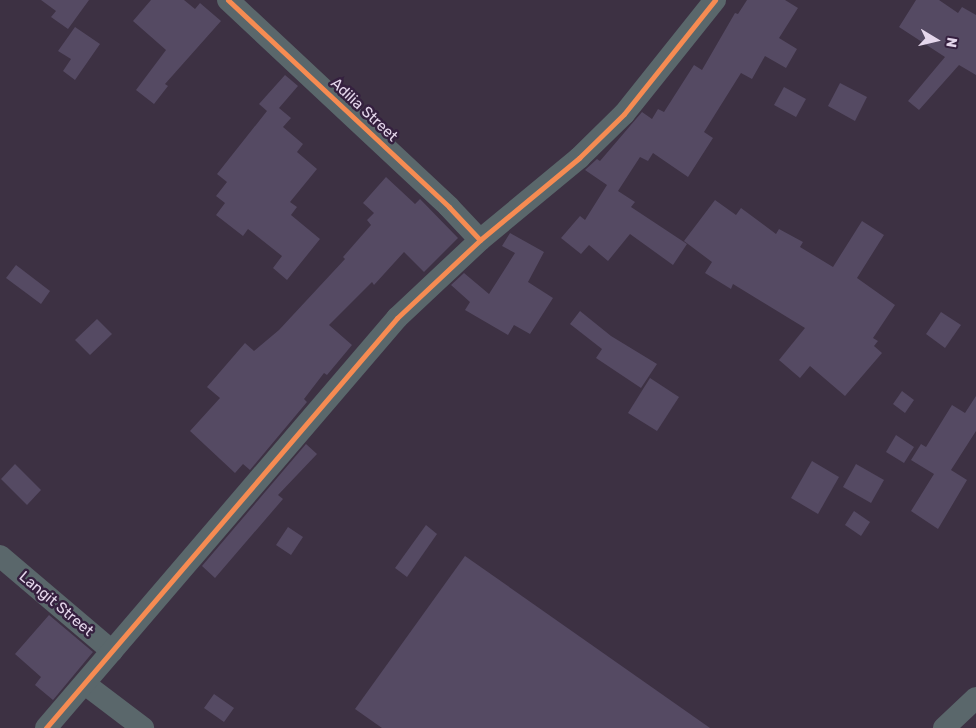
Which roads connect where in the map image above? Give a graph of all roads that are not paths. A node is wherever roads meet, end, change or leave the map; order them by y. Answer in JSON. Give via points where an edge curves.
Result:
{"nodes":[{"id":1,"x":228,"y":0,"type":"edge"},
{"id":2,"x":715,"y":0,"type":"edge"},
{"id":3,"x":480,"y":240,"type":"junction"},
{"id":4,"x":0,"y":556,"type":"edge"},
{"id":5,"x":112,"y":652,"type":"junction"},
{"id":6,"x":85,"y":684,"type":"junction"},
{"id":7,"x":976,"y":698,"type":"edge"},
{"id":8,"x":46,"y":728,"type":"edge"},
{"id":9,"x":143,"y":728,"type":"edge"},
{"id":10,"x":944,"y":728,"type":"edge"}],
"edges":[{"from":1,"to":3,"type":"street","name":"Adilia Street","via":[[450,207]]},
{"from":2,"to":3,"type":"street","via":[[624,114],[579,158]]},
{"from":3,"to":5,"type":"street","via":[[397,318]]},
{"from":4,"to":5,"type":"street","name":"Langit Street"},
{"from":5,"to":6,"type":"street"},
{"from":6,"to":8,"type":"street"},
{"from":6,"to":9,"type":"street"},
{"from":7,"to":10,"type":"street"}]}
